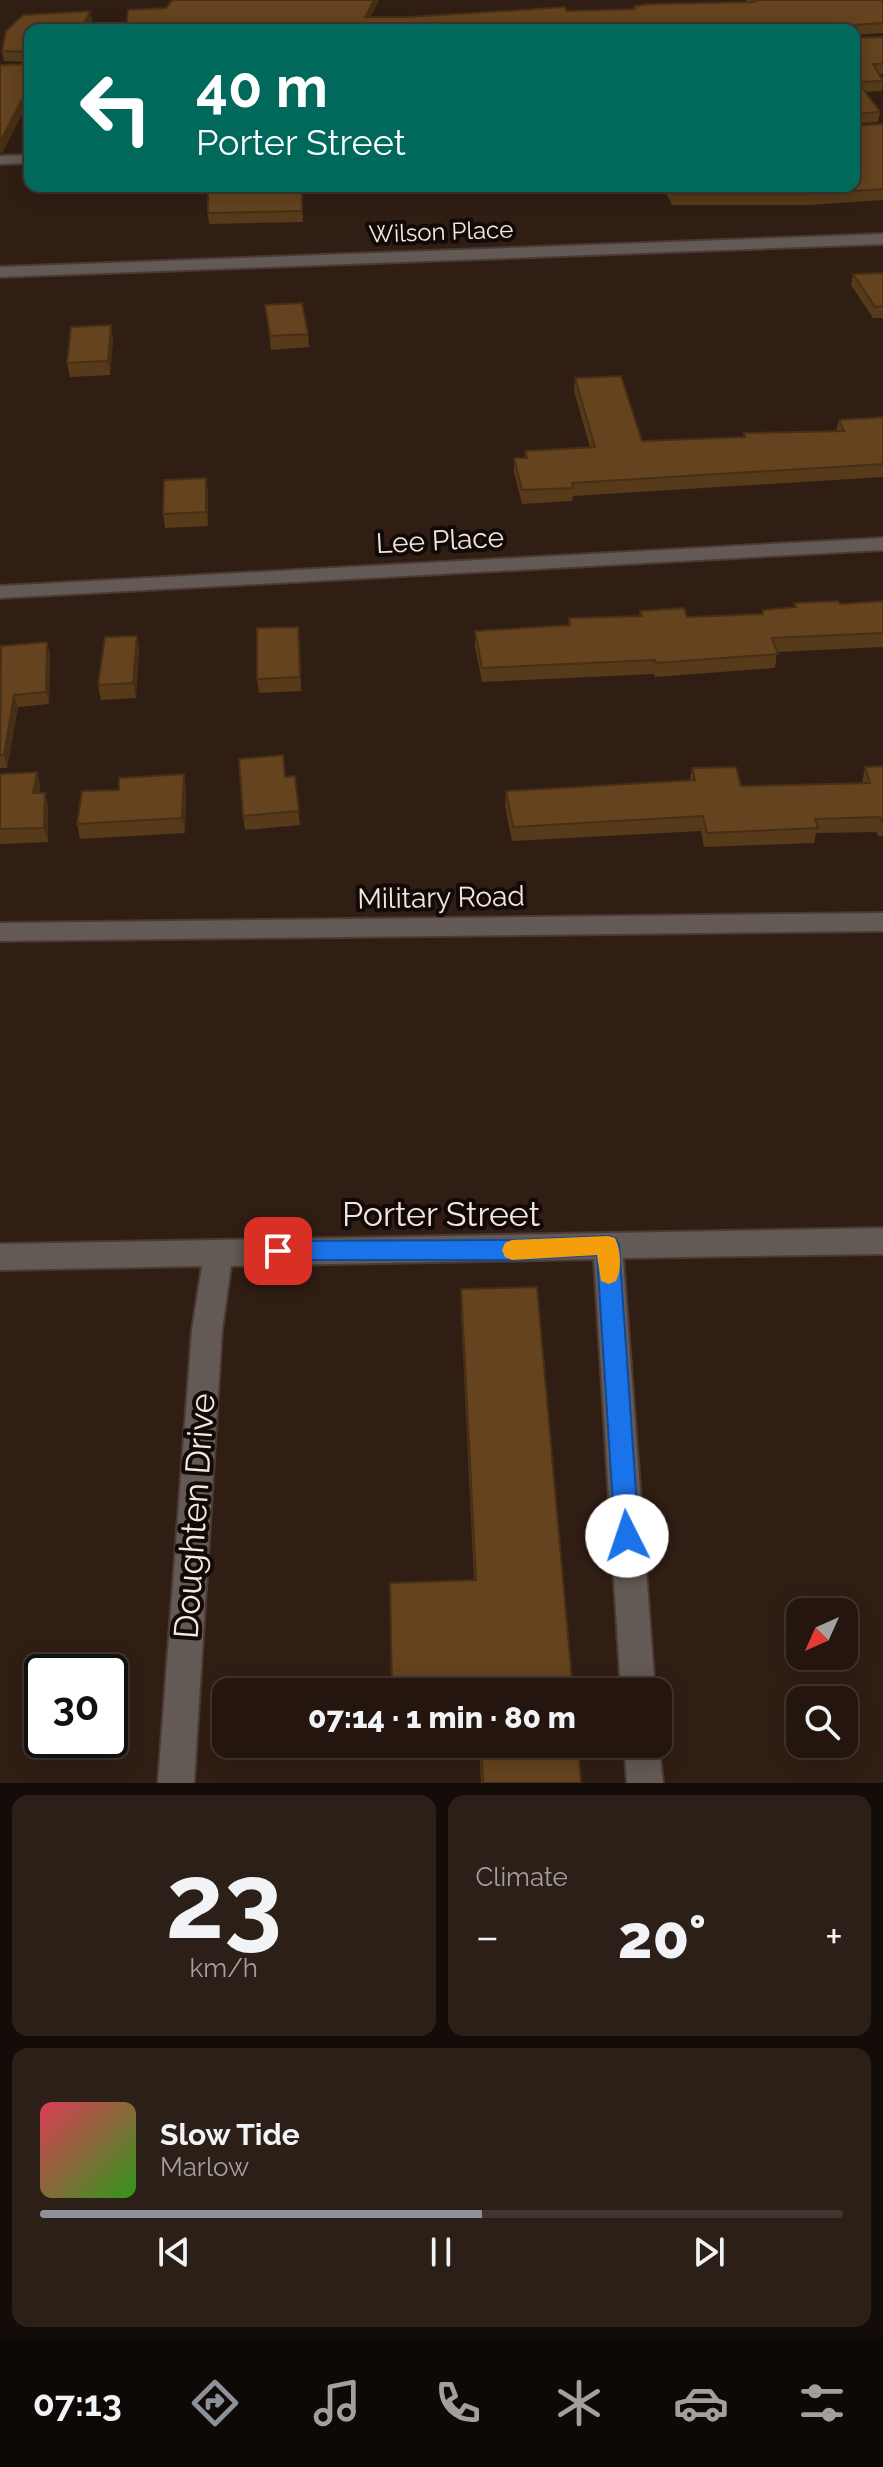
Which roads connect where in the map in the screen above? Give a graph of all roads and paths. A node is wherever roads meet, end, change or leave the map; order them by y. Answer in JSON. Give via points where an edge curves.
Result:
{"nodes":[{"id":1,"x":24,"y":159,"type":"edge"},
{"id":2,"x":0,"y":160,"type":"edge"},
{"id":3,"x":883,"y":239,"type":"edge"},
{"id":4,"x":0,"y":272,"type":"edge"},
{"id":5,"x":883,"y":544,"type":"edge"},
{"id":6,"x":0,"y":592,"type":"edge"},
{"id":7,"x":883,"y":922,"type":"edge"},
{"id":8,"x":0,"y":932,"type":"edge"},
{"id":9,"x":883,"y":1241,"type":"edge"},
{"id":10,"x":608,"y":1245,"type":"junction"},
{"id":11,"x":219,"y":1251,"type":"junction"},
{"id":12,"x":0,"y":1257,"type":"edge"},
{"id":13,"x":637,"y":1678,"type":"edge"},
{"id":14,"x":643,"y":1758,"type":"edge"},
{"id":15,"x":176,"y":1783,"type":"edge"},
{"id":16,"x":645,"y":1783,"type":"edge"}],
"edges":[{"from":1,"to":2,"type":"street"},
{"from":3,"to":4,"type":"street","name":"Wilson Place"},
{"from":5,"to":6,"type":"street","name":"Lee Place"},
{"from":7,"to":8,"type":"street","name":"Military Road"},
{"from":9,"to":10,"type":"street","name":"Porter Street"},
{"from":10,"to":11,"type":"street","name":"Porter Street"},
{"from":10,"to":13,"type":"street"},
{"from":11,"to":12,"type":"street","name":"Porter Street"},
{"from":11,"to":15,"type":"street","name":"Doughten Drive","via":[[207,1330]]},
{"from":14,"to":16,"type":"street"}]}
